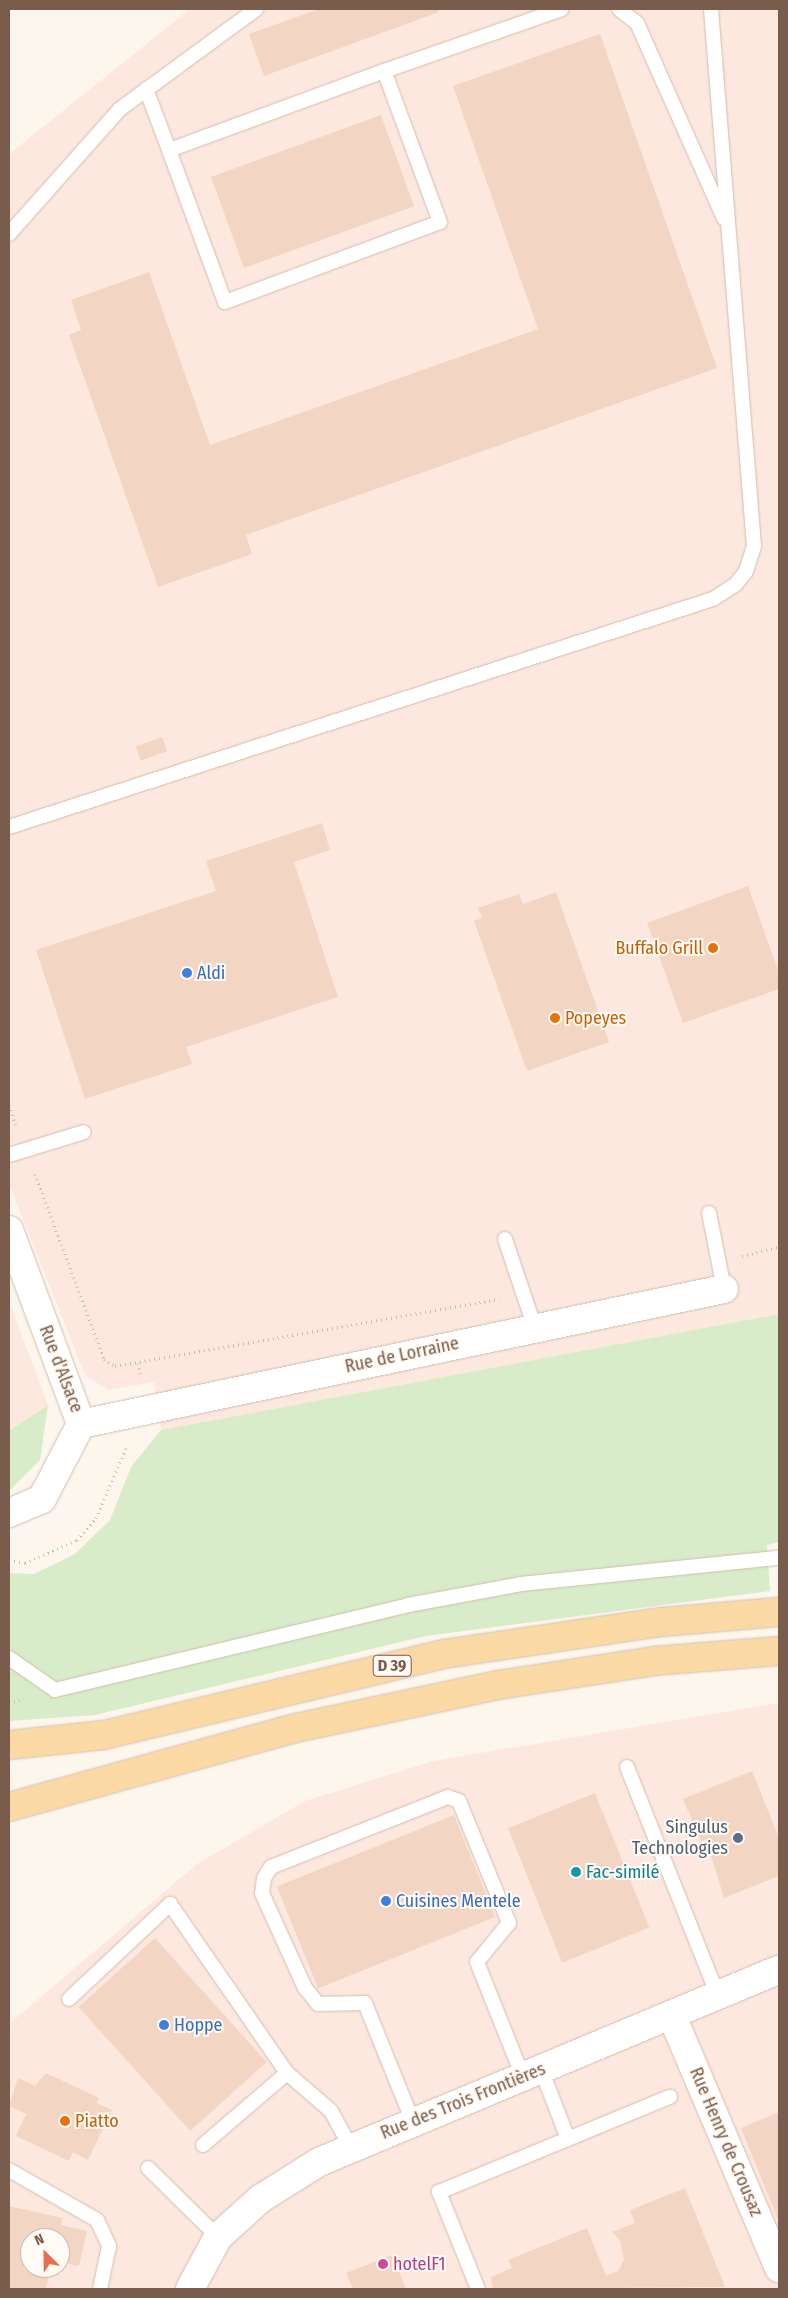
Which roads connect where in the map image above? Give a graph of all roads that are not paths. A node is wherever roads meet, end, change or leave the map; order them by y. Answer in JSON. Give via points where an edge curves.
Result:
{"nodes":[{"id":1,"x":256,"y":9,"type":"edge"},
{"id":2,"x":562,"y":9,"type":"edge"},
{"id":3,"x":619,"y":9,"type":"edge"},
{"id":4,"x":711,"y":9,"type":"edge"},
{"id":5,"x":384,"y":71,"type":"junction"},
{"id":6,"x":146,"y":90,"type":"junction"},
{"id":7,"x":169,"y":150,"type":"junction"},
{"id":8,"x":728,"y":227,"type":"junction"},
{"id":9,"x":9,"y":234,"type":"edge"},
{"id":10,"x":9,"y":827,"type":"edge"},
{"id":11,"x":84,"y":1132,"type":"dead end"},
{"id":12,"x":9,"y":1155,"type":"edge"},
{"id":13,"x":708,"y":1213,"type":"dead end"},
{"id":14,"x":9,"y":1230,"type":"edge"},
{"id":15,"x":506,"y":1239,"type":"dead end"},
{"id":16,"x":724,"y":1289,"type":"joint"},
{"id":17,"x":535,"y":1328,"type":"junction"},
{"id":18,"x":81,"y":1424,"type":"junction"},
{"id":19,"x":9,"y":1513,"type":"edge"},
{"id":20,"x":779,"y":1558,"type":"edge"},
{"id":21,"x":779,"y":1612,"type":"edge"},
{"id":22,"x":779,"y":1651,"type":"edge"},
{"id":23,"x":9,"y":1658,"type":"edge"},
{"id":24,"x":9,"y":1745,"type":"edge"},
{"id":25,"x":627,"y":1767,"type":"dead end"},
{"id":26,"x":9,"y":1807,"type":"edge"},
{"id":27,"x":779,"y":1970,"type":"edge"},
{"id":28,"x":718,"y":1996,"type":"junction"},
{"id":29,"x":69,"y":1999,"type":"dead end"},
{"id":30,"x":672,"y":2016,"type":"junction"},
{"id":31,"x":287,"y":2073,"type":"junction"},
{"id":32,"x":532,"y":2073,"type":"junction"},
{"id":33,"x":670,"y":2097,"type":"dead end"},
{"id":34,"x":413,"y":2122,"type":"junction"},
{"id":35,"x":568,"y":2139,"type":"junction"},
{"id":36,"x":203,"y":2146,"type":"dead end"},
{"id":37,"x":351,"y":2148,"type":"junction"},
{"id":38,"x":148,"y":2168,"type":"dead end"},
{"id":39,"x":9,"y":2170,"type":"edge"},
{"id":40,"x":218,"y":2237,"type":"junction"},
{"id":41,"x":779,"y":2268,"type":"edge"},
{"id":42,"x":100,"y":2289,"type":"edge"},
{"id":43,"x":190,"y":2289,"type":"edge"},
{"id":44,"x":478,"y":2289,"type":"edge"}],
"edges":[{"from":1,"to":6,"type":"lane"},
{"from":2,"to":5,"type":"lane"},
{"from":3,"to":8,"type":"lane","via":[[637,22]]},
{"from":4,"to":8,"type":"lane"},
{"from":5,"to":7,"type":"lane"},
{"from":5,"to":7,"type":"lane","via":[[440,222],[374,247],[224,302]]},
{"from":6,"to":7,"type":"lane"},
{"from":6,"to":9,"type":"lane","via":[[120,109]]},
{"from":8,"to":10,"type":"lane","via":[[754,546],[746,571],[736,584],[713,599]]},
{"from":11,"to":12,"type":"lane"},
{"from":13,"to":16,"type":"lane"},
{"from":14,"to":18,"type":"street","name":"Rue d'Alsace"},
{"from":15,"to":17,"type":"lane"},
{"from":16,"to":17,"type":"street","name":"Rue de Lorraine"},
{"from":17,"to":18,"type":"street","name":"Rue de Lorraine","via":[[146,1407]]},
{"from":18,"to":19,"type":"street","name":"Rue d'Alsace","via":[[42,1499]]},
{"from":20,"to":23,"type":"lane","via":[[521,1584],[408,1605],[55,1690]]},
{"from":21,"to":24,"type":"main road","number":"D 39","via":[[662,1622],[444,1654],[104,1735]]},
{"from":22,"to":26,"type":"main road","number":"D 39","via":[[654,1661],[498,1685],[296,1728]]},
{"from":25,"to":28,"type":"lane"},
{"from":27,"to":28,"type":"street","name":"Rue des Trois Frontières"},
{"from":28,"to":30,"type":"street","name":"Rue des Trois Frontières"},
{"from":29,"to":31,"type":"lane","via":[[170,1904]]},
{"from":30,"to":32,"type":"street","name":"Rue des Trois Frontières"},
{"from":30,"to":41,"type":"street","name":"Rue Henry de Crousaz"},
{"from":31,"to":36,"type":"lane"},
{"from":31,"to":37,"type":"lane","via":[[331,2111]]},
{"from":32,"to":34,"type":"street","name":"Rue des Trois Frontières"},
{"from":32,"to":34,"type":"lane","via":[[476,1962],[509,1923],[459,1801],[448,1797],[271,1867],[264,1878],[262,1893],[304,1988],[318,2004],[365,2003]]},
{"from":32,"to":35,"type":"lane"},
{"from":33,"to":35,"type":"lane"},
{"from":34,"to":37,"type":"street","name":"Rue des Trois Frontières"},
{"from":35,"to":44,"type":"lane","via":[[439,2192]]},
{"from":37,"to":40,"type":"street","name":"Rue des Trois Frontières","via":[[319,2162],[260,2199]]},
{"from":38,"to":40,"type":"lane"},
{"from":39,"to":42,"type":"lane","via":[[97,2220],[109,2246]]},
{"from":40,"to":43,"type":"street","name":"Rue des Trois Frontières"}]}
